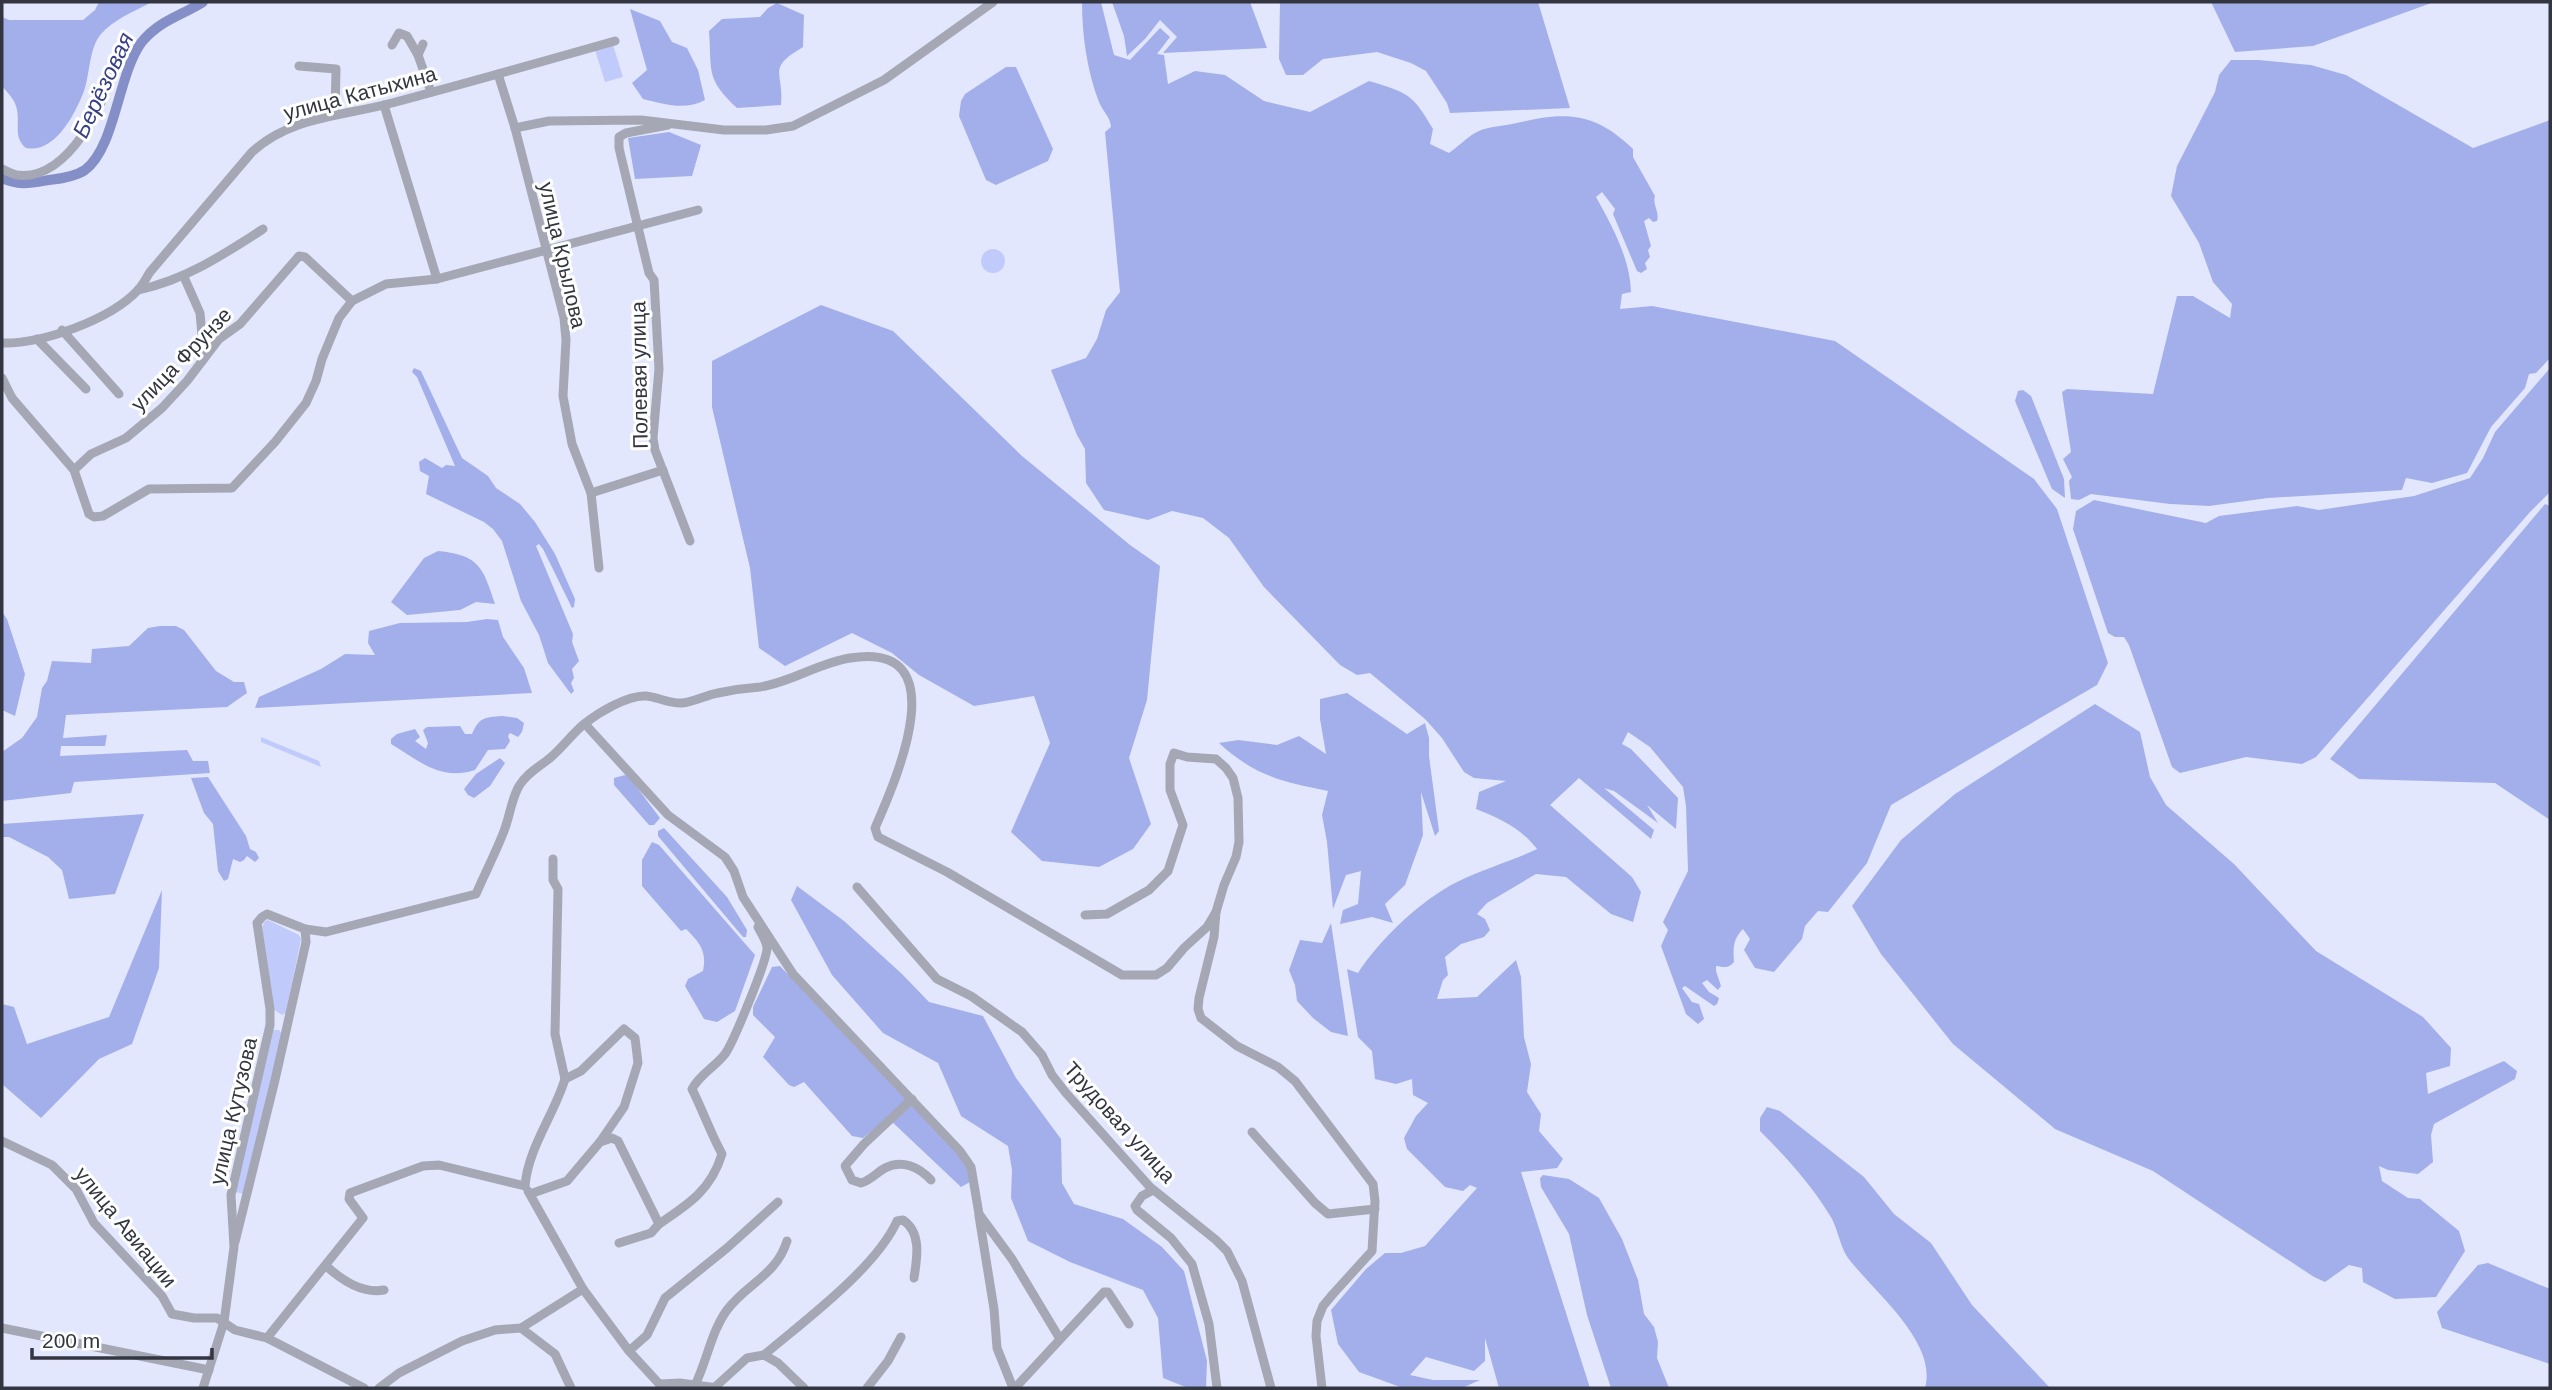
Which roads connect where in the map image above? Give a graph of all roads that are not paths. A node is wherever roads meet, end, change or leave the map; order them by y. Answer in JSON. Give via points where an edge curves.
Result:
{"nodes":[{"id":1,"x":992,"y":3,"type":"edge"},
{"id":2,"x":615,"y":41,"type":"dead end"},
{"id":3,"x":423,"y":44,"type":"dead end"},
{"id":4,"x":392,"y":46,"type":"dead end"},
{"id":5,"x":418,"y":55,"type":"junction"},
{"id":6,"x":117,"y":61,"type":"dead end"},
{"id":7,"x":299,"y":66,"type":"dead end"},
{"id":8,"x":498,"y":74,"type":"junction"},
{"id":9,"x":431,"y":92,"type":"junction"},
{"id":10,"x":384,"y":105,"type":"junction"},
{"id":11,"x":335,"y":114,"type":"junction"},
{"id":12,"x":672,"y":122,"type":"junction"},
{"id":13,"x":515,"y":128,"type":"junction"},
{"id":14,"x":2,"y":169,"type":"edge"},
{"id":15,"x":698,"y":210,"type":"dead end"},
{"id":16,"x":637,"y":225,"type":"junction"},
{"id":17,"x":263,"y":229,"type":"dead end"},
{"id":18,"x":545,"y":249,"type":"junction"},
{"id":19,"x":184,"y":277,"type":"junction"},
{"id":20,"x":438,"y":279,"type":"junction"},
{"id":21,"x":138,"y":290,"type":"junction"},
{"id":22,"x":352,"y":301,"type":"junction"},
{"id":23,"x":62,"y":330,"type":"junction"},
{"id":24,"x":37,"y":339,"type":"junction"},
{"id":25,"x":2,"y":343,"type":"edge"},
{"id":26,"x":204,"y":357,"type":"junction"},
{"id":27,"x":2,"y":378,"type":"edge"},
{"id":28,"x":86,"y":389,"type":"dead end"},
{"id":29,"x":119,"y":394,"type":"dead end"},
{"id":30,"x":74,"y":470,"type":"junction"},
{"id":31,"x":663,"y":470,"type":"junction"},
{"id":32,"x":590,"y":492,"type":"junction"},
{"id":33,"x":690,"y":541,"type":"dead end"},
{"id":34,"x":598,"y":568,"type":"dead end"},
{"id":35,"x":585,"y":724,"type":"junction"},
{"id":36,"x":553,"y":859,"type":"dead end"},
{"id":37,"x":858,"y":887,"type":"dead end"},
{"id":38,"x":743,"y":897,"type":"junction"},
{"id":39,"x":1216,"y":912,"type":"junction"},
{"id":40,"x":1085,"y":915,"type":"dead end"},
{"id":41,"x":305,"y":929,"type":"junction"},
{"id":42,"x":270,"y":1025,"type":"junction"},
{"id":43,"x":287,"y":1028,"type":"junction"},
{"id":44,"x":565,"y":1079,"type":"junction"},
{"id":45,"x":912,"y":1099,"type":"junction"},
{"id":46,"x":1252,"y":1132,"type":"dead end"},
{"id":47,"x":2,"y":1141,"type":"edge"},
{"id":48,"x":600,"y":1142,"type":"junction"},
{"id":49,"x":931,"y":1180,"type":"dead end"},
{"id":50,"x":527,"y":1190,"type":"junction"},
{"id":51,"x":1153,"y":1190,"type":"junction"},
{"id":52,"x":778,"y":1202,"type":"dead end"},
{"id":53,"x":1375,"y":1209,"type":"junction"},
{"id":54,"x":979,"y":1214,"type":"junction"},
{"id":55,"x":659,"y":1224,"type":"junction"},
{"id":56,"x":787,"y":1241,"type":"dead end"},
{"id":57,"x":619,"y":1243,"type":"dead end"},
{"id":58,"x":234,"y":1247,"type":"junction"},
{"id":59,"x":326,"y":1266,"type":"junction"},
{"id":60,"x":914,"y":1278,"type":"dead end"},
{"id":61,"x":583,"y":1289,"type":"junction"},
{"id":62,"x":384,"y":1290,"type":"dead end"},
{"id":63,"x":224,"y":1322,"type":"junction"},
{"id":64,"x":1129,"y":1324,"type":"dead end"},
{"id":65,"x":2,"y":1328,"type":"edge"},
{"id":66,"x":522,"y":1328,"type":"junction"},
{"id":67,"x":901,"y":1337,"type":"dead end"},
{"id":68,"x":267,"y":1338,"type":"junction"},
{"id":69,"x":1060,"y":1339,"type":"junction"},
{"id":70,"x":629,"y":1351,"type":"junction"},
{"id":71,"x":764,"y":1355,"type":"junction"},
{"id":72,"x":209,"y":1370,"type":"junction"},
{"id":73,"x":695,"y":1385,"type":"junction"},
{"id":74,"x":662,"y":1386,"type":"edge"},
{"id":75,"x":716,"y":1387,"type":"edge"},
{"id":76,"x":203,"y":1388,"type":"edge"},
{"id":77,"x":363,"y":1388,"type":"edge"},
{"id":78,"x":379,"y":1388,"type":"edge"},
{"id":79,"x":571,"y":1388,"type":"edge"},
{"id":80,"x":804,"y":1388,"type":"edge"},
{"id":81,"x":867,"y":1388,"type":"edge"},
{"id":82,"x":1014,"y":1388,"type":"edge"},
{"id":83,"x":1217,"y":1388,"type":"edge"},
{"id":84,"x":1270,"y":1388,"type":"edge"},
{"id":85,"x":1322,"y":1388,"type":"edge"}],
"edges":[{"from":1,"to":12,"type":"street","via":[[884,80],[793,126],[724,130]]},
{"from":2,"to":8,"type":"street","name":"улица Катыхина"},
{"from":3,"to":5,"type":"street"},
{"from":4,"to":5,"type":"street","via":[[399,33],[407,36]]},
{"from":5,"to":9,"type":"street"},
{"from":6,"to":14,"type":"street","via":[[98,111],[65,157],[34,173],[19,175]]},
{"from":7,"to":11,"type":"street","via":[[336,69]]},
{"from":8,"to":9,"type":"street","name":"улица Катыхина"},
{"from":8,"to":13,"type":"street","name":"улица Крылова"},
{"from":9,"to":10,"type":"street","name":"улица Катыхина"},
{"from":10,"to":11,"type":"street","name":"улица Катыхина"},
{"from":10,"to":20,"type":"street"},
{"from":11,"to":21,"type":"street","name":"улица Катыхина","via":[[265,140]]},
{"from":12,"to":13,"type":"street","via":[[549,121]]},
{"from":12,"to":16,"type":"street","name":"Полевая улица","via":[[620,137],[621,162]]},
{"from":13,"to":18,"type":"street","name":"улица Крылова"},
{"from":15,"to":16,"type":"street"},
{"from":16,"to":18,"type":"street"},
{"from":16,"to":31,"type":"street","name":"Полевая улица","via":[[654,280],[659,369],[653,438]]},
{"from":17,"to":19,"type":"street","name":"улица Катыхина"},
{"from":18,"to":20,"type":"street"},
{"from":18,"to":32,"type":"street","name":"улица Крылова","via":[[565,329],[566,415]]},
{"from":19,"to":21,"type":"street","name":"улица Катыхина"},
{"from":19,"to":26,"type":"street","via":[[201,313]]},
{"from":20,"to":22,"type":"street","via":[[386,284]]},
{"from":21,"to":23,"type":"street","name":"улица Катыхина","via":[[107,313]]},
{"from":22,"to":26,"type":"street","name":"улица Фрунзе","via":[[299,256],[240,324]]},
{"from":22,"to":30,"type":"street","via":[[339,318],[306,403],[232,488],[149,489],[94,517]]},
{"from":23,"to":24,"type":"street","name":"улица Катыхина"},
{"from":23,"to":29,"type":"street"},
{"from":24,"to":25,"type":"street","name":"улица Катыхина"},
{"from":24,"to":28,"type":"street"},
{"from":26,"to":30,"type":"street","name":"улица Фрунзе","via":[[162,408],[126,438],[91,454]]},
{"from":27,"to":30,"type":"street","via":[[12,398]]},
{"from":31,"to":32,"type":"street"},
{"from":31,"to":33,"type":"street","name":"Полевая улица"},
{"from":32,"to":34,"type":"street","name":"улица Крылова"},
{"from":35,"to":38,"type":"street","via":[[668,815],[726,857]]},
{"from":35,"to":39,"type":"street","via":[[642,696],[681,703],[777,684],[848,658],[884,659],[899,666],[913,690],[901,762],[875,828],[878,837],[947,872],[1122,975],[1156,975],[1167,968]]},
{"from":35,"to":41,"type":"street","name":"улица Кутузова","via":[[526,776],[476,894],[345,928]]},
{"from":36,"to":44,"type":"street","via":[[559,902],[555,1034]]},
{"from":37,"to":51,"type":"street","name":"Трудовая улица","via":[[937,979],[971,996],[1022,1032],[1066,1093]]},
{"from":38,"to":45,"type":"street","via":[[793,974]]},
{"from":38,"to":55,"type":"street","via":[[767,944],[766,957],[726,1053],[692,1089],[722,1154],[705,1188]]},
{"from":39,"to":40,"type":"street","via":[[1239,842],[1233,778],[1216,759],[1174,753],[1170,790],[1183,825],[1168,871],[1149,890],[1107,914]]},
{"from":39,"to":53,"type":"street","via":[[1199,998],[1201,1018],[1295,1081],[1373,1184]]},
{"from":41,"to":42,"type":"street","name":"улица Кутузова","via":[[267,914],[257,923]]},
{"from":41,"to":43,"type":"street","name":"улица Кутузова"},
{"from":42,"to":43,"type":"street","name":"улица Кутузова"},
{"from":42,"to":58,"type":"street","name":"улица Кутузова","via":[[231,1195]]},
{"from":43,"to":58,"type":"street","name":"улица Кутузова"},
{"from":44,"to":48,"type":"street","via":[[581,1071],[624,1029],[635,1038],[638,1063],[634,1080],[624,1107]]},
{"from":44,"to":50,"type":"street","via":[[540,1134]]},
{"from":45,"to":49,"type":"street","via":[[845,1166],[852,1180],[860,1183],[903,1164],[921,1170]]},
{"from":45,"to":54,"type":"street","via":[[971,1167]]},
{"from":46,"to":53,"type":"street","via":[[1328,1214]]},
{"from":47,"to":63,"type":"street","name":"улица Авиации","via":[[52,1165],[76,1189],[94,1223],[162,1296],[172,1314]]},
{"from":48,"to":50,"type":"street","via":[[567,1181]]},
{"from":48,"to":55,"type":"street","via":[[618,1140]]},
{"from":50,"to":59,"type":"street","via":[[439,1165],[423,1166],[364,1187],[350,1193],[349,1199],[363,1218]]},
{"from":50,"to":61,"type":"street"},
{"from":51,"to":83,"type":"street","via":[[1135,1206],[1192,1264],[1209,1324]]},
{"from":51,"to":84,"type":"street","name":"Трудовая улица","via":[[1227,1251],[1244,1290]]},
{"from":52,"to":70,"type":"street","via":[[665,1298],[647,1335]]},
{"from":53,"to":85,"type":"street","via":[[1372,1251],[1333,1294],[1317,1321]]},
{"from":54,"to":69,"type":"street"},
{"from":54,"to":82,"type":"street","via":[[997,1348]]},
{"from":55,"to":57,"type":"street","via":[[651,1233]]},
{"from":56,"to":73,"type":"street","via":[[767,1275],[728,1309]]},
{"from":58,"to":63,"type":"street","name":"улица Кутузова"},
{"from":59,"to":62,"type":"street","via":[[352,1286]]},
{"from":59,"to":68,"type":"street"},
{"from":60,"to":71,"type":"street","via":[[916,1238],[909,1224],[897,1221],[890,1236],[847,1283]]},
{"from":61,"to":66,"type":"street"},
{"from":61,"to":70,"type":"street"},
{"from":63,"to":68,"type":"street","name":"улица Авиации","via":[[235,1330]]},
{"from":63,"to":72,"type":"street","name":"улица Кутузова"},
{"from":64,"to":69,"type":"street","via":[[1104,1292]]},
{"from":65,"to":72,"type":"street"},
{"from":66,"to":78,"type":"street","via":[[495,1330],[462,1341]]},
{"from":66,"to":79,"type":"street","via":[[555,1354]]},
{"from":67,"to":81,"type":"street"},
{"from":68,"to":77,"type":"street","name":"улица Авиации"},
{"from":69,"to":82,"type":"street"},
{"from":70,"to":74,"type":"street"},
{"from":71,"to":75,"type":"street","via":[[747,1358]]},
{"from":71,"to":80,"type":"street"},
{"from":72,"to":76,"type":"street","name":"улица Кутузова"},
{"from":73,"to":74,"type":"street"},
{"from":73,"to":75,"type":"street"}]}
